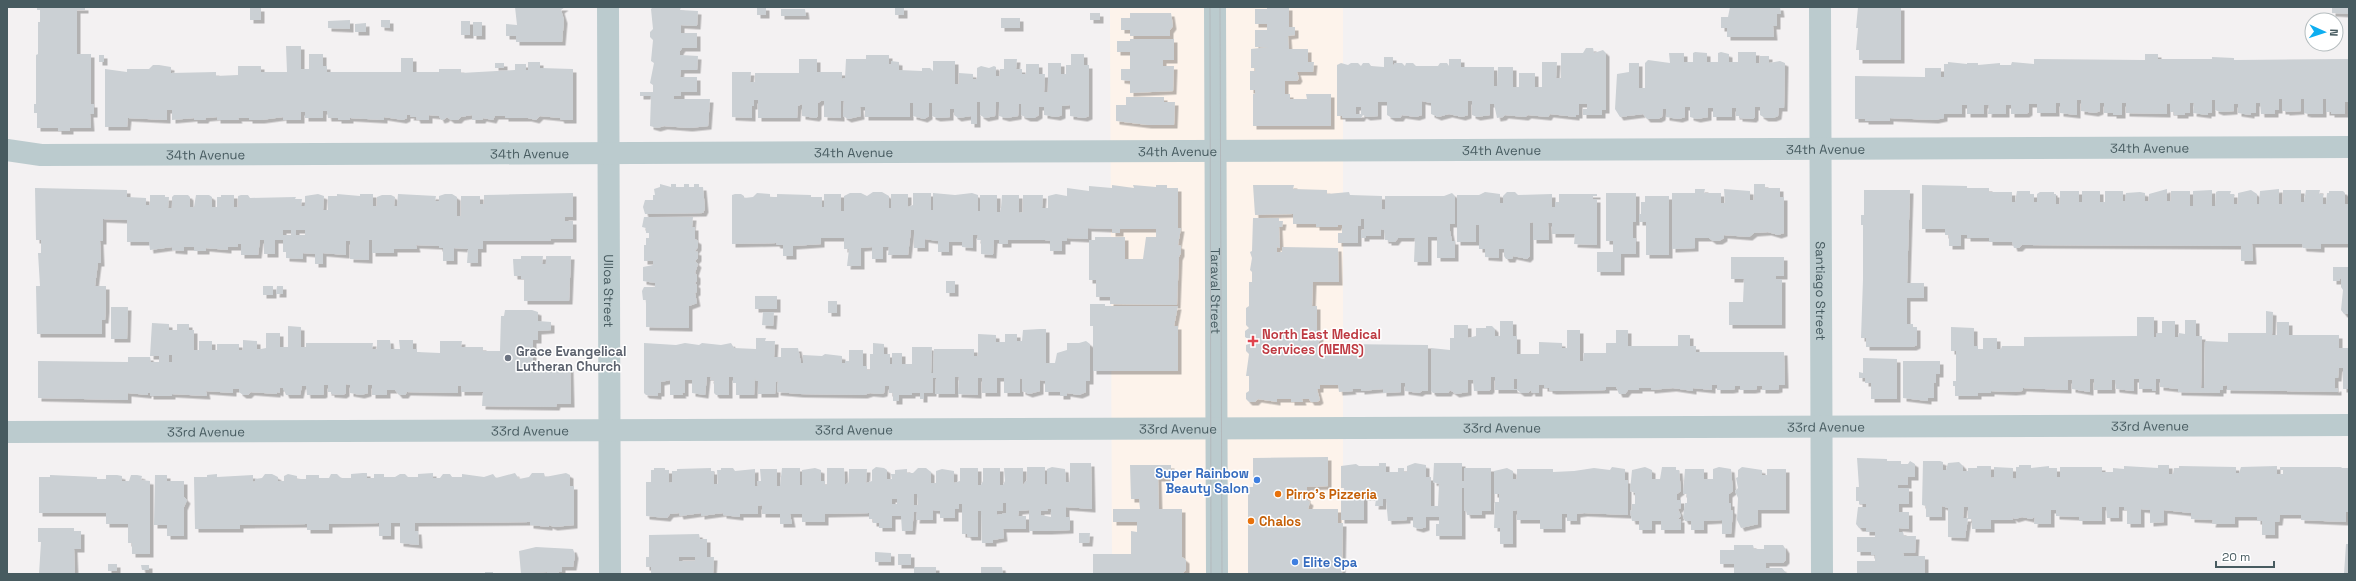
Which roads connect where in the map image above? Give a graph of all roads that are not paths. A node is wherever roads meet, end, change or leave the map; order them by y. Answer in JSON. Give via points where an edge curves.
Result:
{"nodes":[{"id":1,"x":608,"y":7,"type":"edge"},
{"id":2,"x":1215,"y":7,"type":"edge"},
{"id":3,"x":1820,"y":7,"type":"edge"},
{"id":4,"x":2349,"y":147,"type":"edge"},
{"id":5,"x":1821,"y":149,"type":"junction"},
{"id":6,"x":7,"y":150,"type":"edge"},
{"id":7,"x":1215,"y":150,"type":"junction"},
{"id":8,"x":609,"y":153,"type":"junction"},
{"id":9,"x":2349,"y":425,"type":"edge"},
{"id":10,"x":1821,"y":426,"type":"junction"},
{"id":11,"x":1216,"y":428,"type":"junction"},
{"id":12,"x":610,"y":430,"type":"junction"},
{"id":13,"x":7,"y":432,"type":"edge"},
{"id":14,"x":610,"y":574,"type":"edge"},
{"id":15,"x":1216,"y":574,"type":"edge"},
{"id":16,"x":1822,"y":574,"type":"edge"}],
"edges":[{"from":1,"to":8,"type":"street","name":"Ulloa Street"},
{"from":2,"to":7,"type":"street","name":"Taraval Street"},
{"from":3,"to":5,"type":"street","name":"Santiago Street"},
{"from":4,"to":5,"type":"street","name":"34th Avenue"},
{"from":5,"to":7,"type":"street","name":"34th Avenue"},
{"from":5,"to":10,"type":"street","name":"Santiago Street"},
{"from":6,"to":8,"type":"street","name":"34th Avenue","via":[[40,155]]},
{"from":7,"to":8,"type":"street","name":"34th Avenue"},
{"from":7,"to":11,"type":"street","name":"Taraval Street"},
{"from":8,"to":12,"type":"street","name":"Ulloa Street"},
{"from":9,"to":10,"type":"street","name":"33rd Avenue"},
{"from":10,"to":11,"type":"street","name":"33rd Avenue"},
{"from":10,"to":16,"type":"street","name":"Santiago Street"},
{"from":11,"to":12,"type":"street","name":"33rd Avenue"},
{"from":11,"to":15,"type":"street","name":"Taraval Street"},
{"from":12,"to":13,"type":"street","name":"33rd Avenue"},
{"from":12,"to":14,"type":"street","name":"Ulloa Street"}]}
